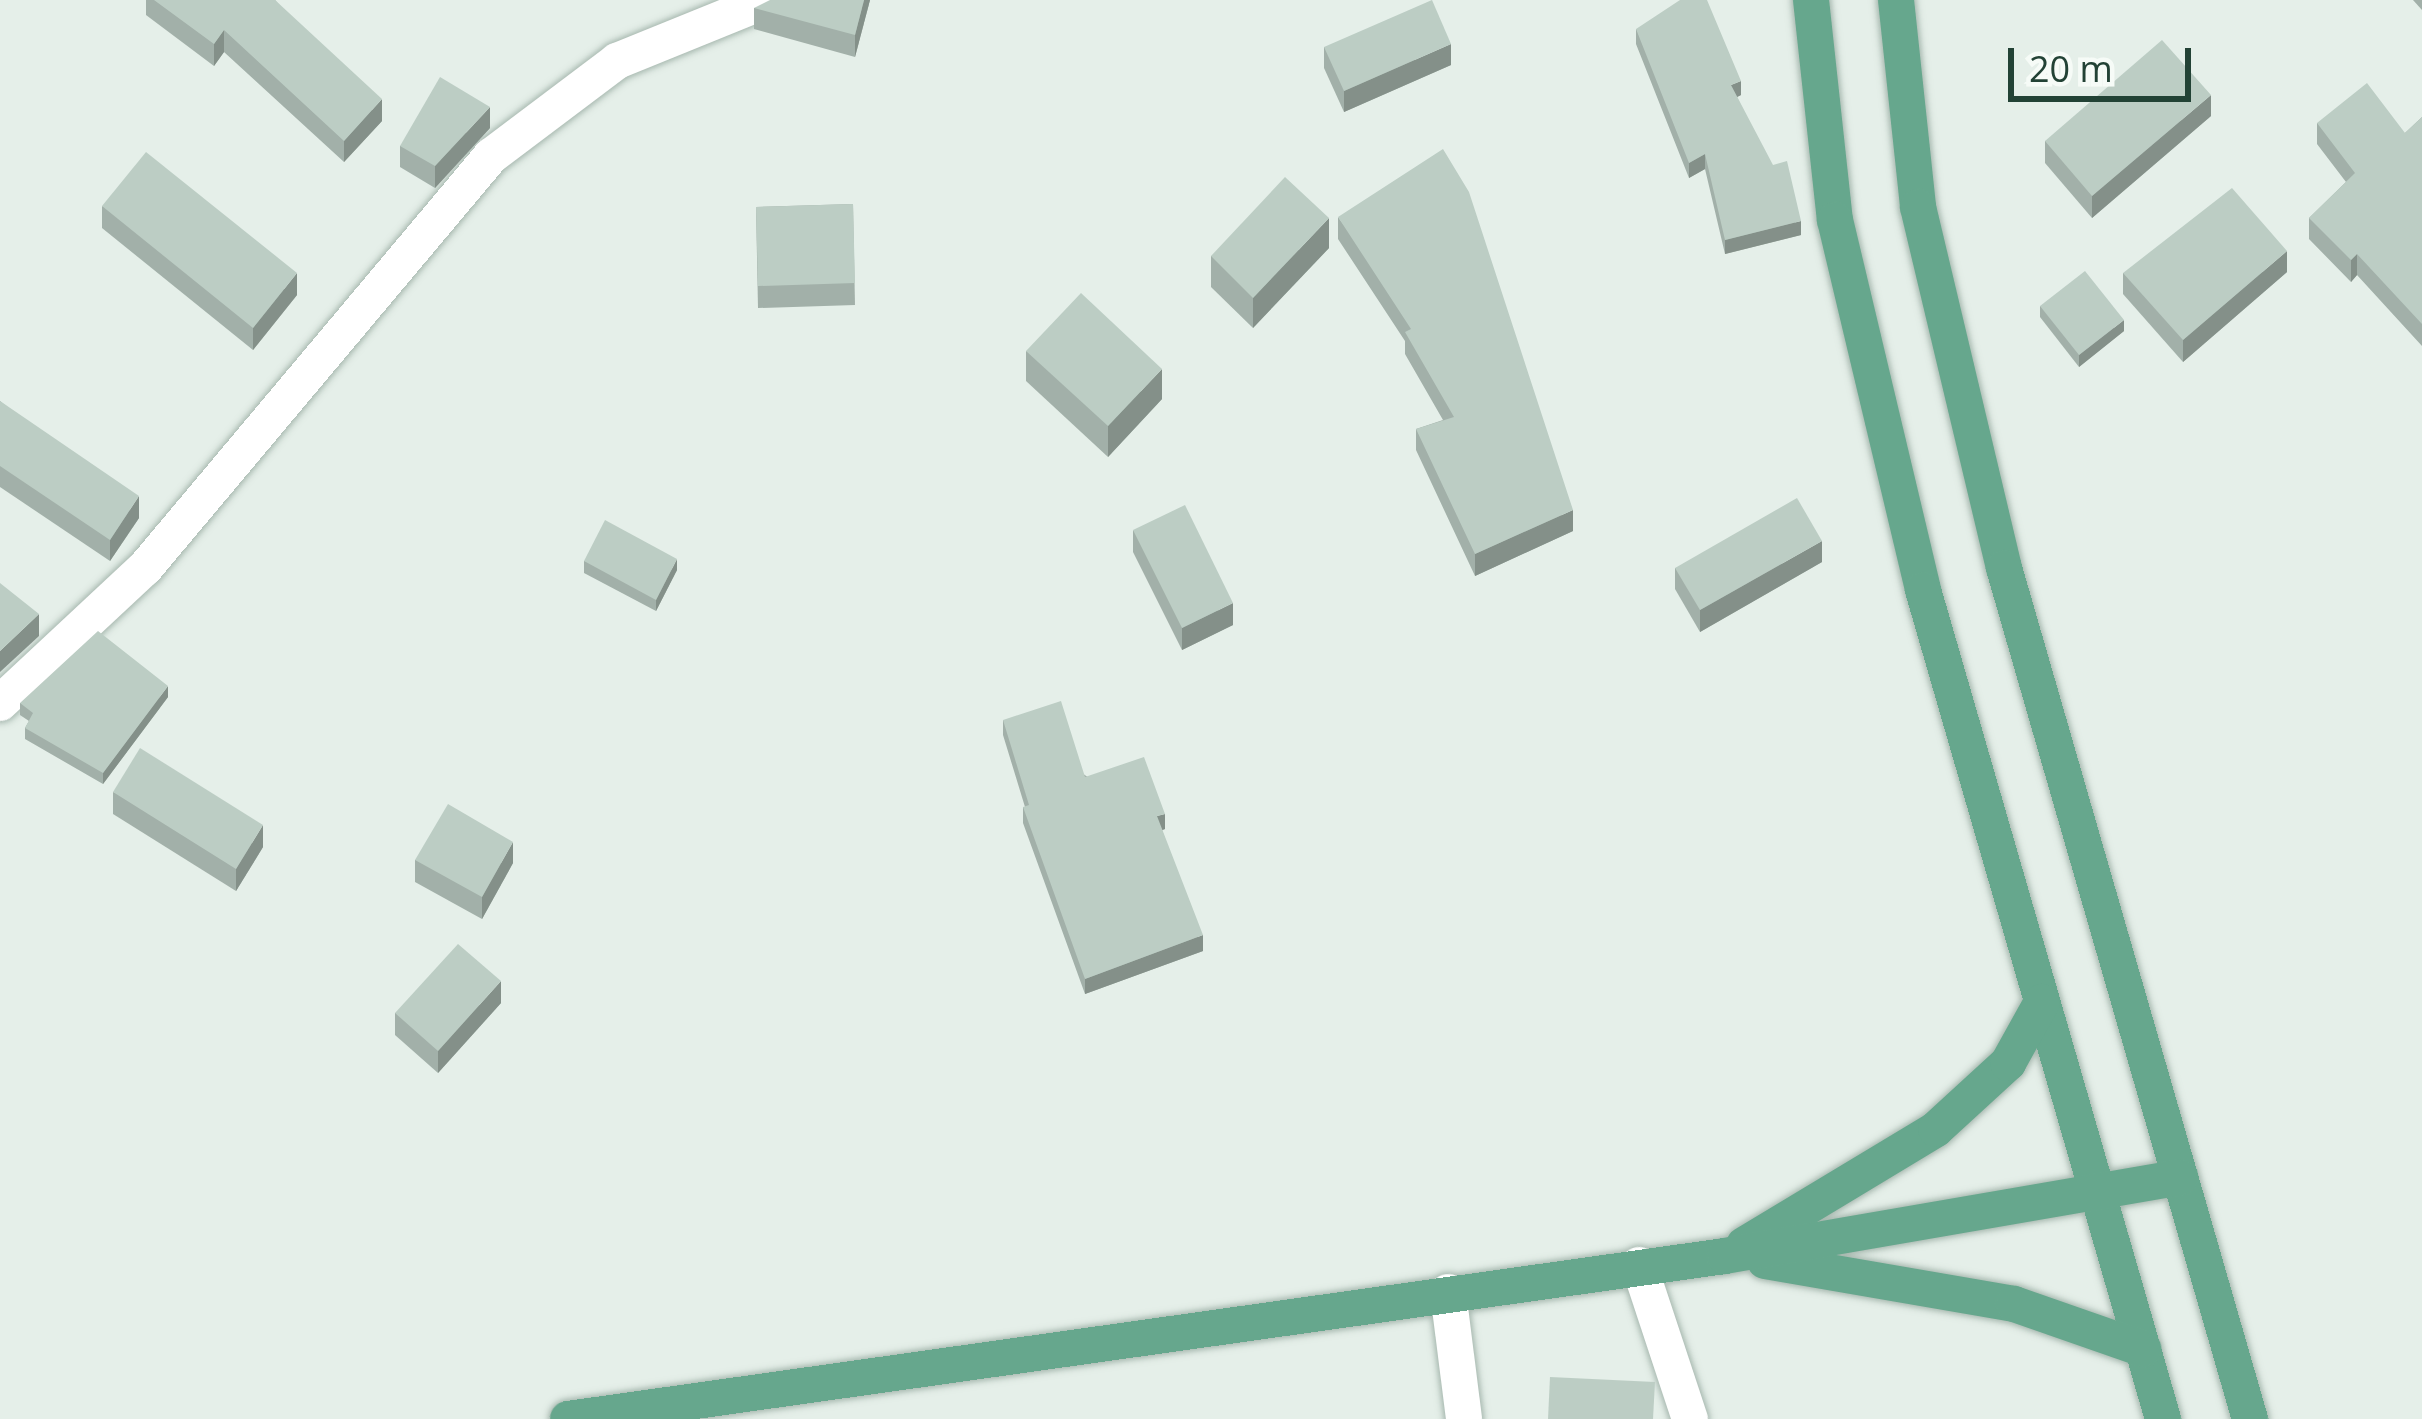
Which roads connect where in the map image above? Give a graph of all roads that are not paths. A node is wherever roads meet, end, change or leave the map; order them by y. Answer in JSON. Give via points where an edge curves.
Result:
{"nodes":[{"id":1,"x":766,"y":0,"type":"edge"},
{"id":2,"x":1811,"y":0,"type":"edge"},
{"id":3,"x":1896,"y":0,"type":"edge"},
{"id":4,"x":0,"y":704,"type":"edge"},
{"id":5,"x":2042,"y":1002,"type":"junction"},
{"id":6,"x":2180,"y":1177,"type":"junction"},
{"id":7,"x":2098,"y":1195,"type":"junction"},
{"id":8,"x":1725,"y":1256,"type":"junction"},
{"id":9,"x":1640,"y":1265,"type":"junction"},
{"id":10,"x":1448,"y":1292,"type":"junction"},
{"id":11,"x":2143,"y":1349,"type":"junction"},
{"id":12,"x":568,"y":1419,"type":"edge"},
{"id":13,"x":1464,"y":1419,"type":"edge"},
{"id":14,"x":1690,"y":1419,"type":"edge"},
{"id":15,"x":2163,"y":1419,"type":"edge"},
{"id":16,"x":2250,"y":1419,"type":"edge"}],
"edges":[{"from":1,"to":4,"type":"street","via":[[617,61],[491,156],[145,568]]},
{"from":2,"to":5,"type":"main road","via":[[1835,220],[1923,590]]},
{"from":3,"to":6,"type":"main road","via":[[1918,207],[2004,568]]},
{"from":5,"to":7,"type":"main road"},
{"from":5,"to":8,"type":"main road","via":[[2008,1063],[1936,1129]]},
{"from":6,"to":7,"type":"main road"},
{"from":6,"to":16,"type":"main road"},
{"from":7,"to":8,"type":"main road"},
{"from":7,"to":11,"type":"main road"},
{"from":8,"to":9,"type":"main road"},
{"from":8,"to":11,"type":"main road","via":[[2014,1304]]},
{"from":9,"to":10,"type":"main road"},
{"from":9,"to":14,"type":"street"},
{"from":10,"to":12,"type":"main road"},
{"from":10,"to":13,"type":"street"},
{"from":11,"to":15,"type":"main road"}]}
